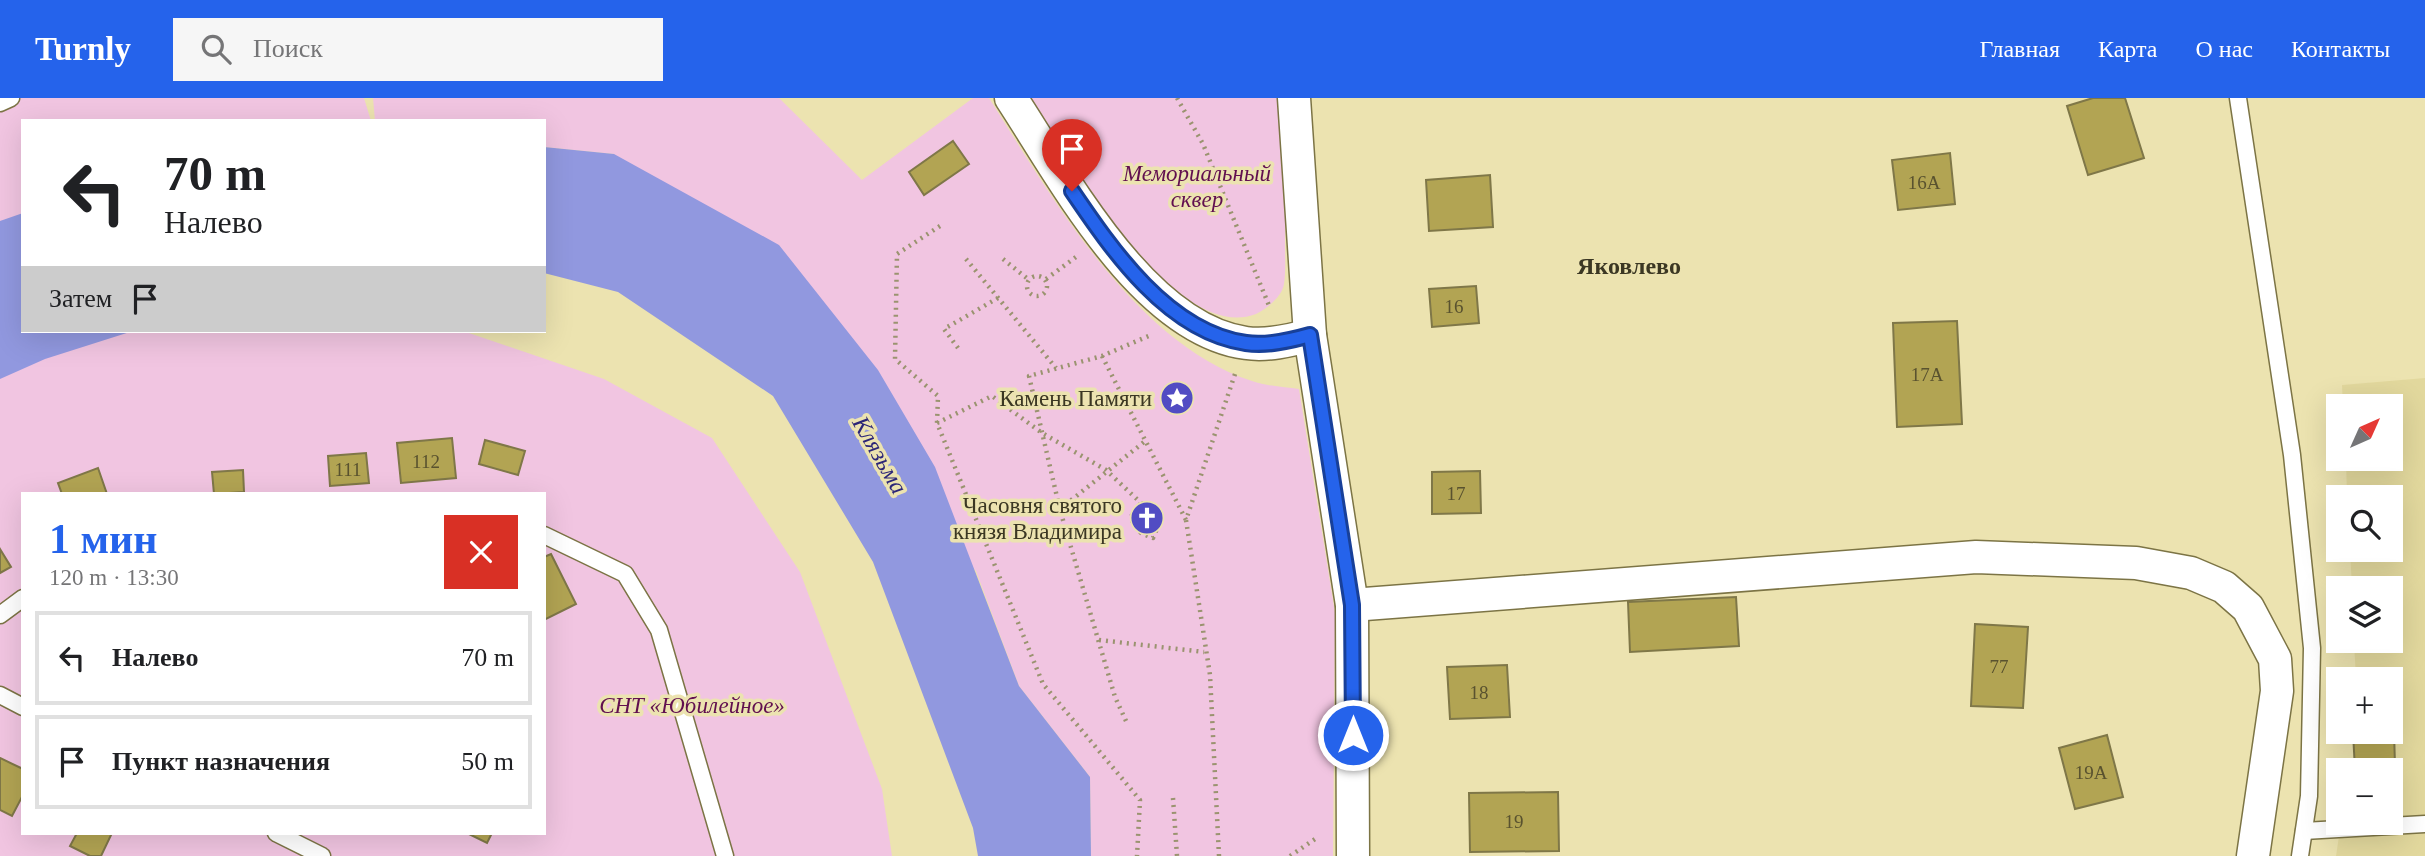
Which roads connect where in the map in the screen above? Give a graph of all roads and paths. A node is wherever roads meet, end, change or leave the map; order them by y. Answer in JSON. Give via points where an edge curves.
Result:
{"nodes":[{"id":1,"x":10,"y":98,"type":"edge"},
{"id":2,"x":1011,"y":98,"type":"edge"},
{"id":3,"x":1177,"y":98,"type":"edge"},
{"id":4,"x":1294,"y":98,"type":"edge"},
{"id":5,"x":2238,"y":98,"type":"edge"},
{"id":6,"x":0,"y":103,"type":"edge"},
{"id":7,"x":940,"y":226,"type":"dead end"},
{"id":8,"x":966,"y":259,"type":"dead end"},
{"id":9,"x":1003,"y":259,"type":"dead end"},
{"id":10,"x":1029,"y":280,"type":"junction"},
{"id":11,"x":998,"y":298,"type":"junction"},
{"id":12,"x":1187,"y":319,"type":"junction"},
{"id":13,"x":1297,"y":339,"type":"junction"},
{"id":14,"x":1246,"y":343,"type":"junction"},
{"id":15,"x":958,"y":348,"type":"dead end"},
{"id":16,"x":1101,"y":356,"type":"junction"},
{"id":17,"x":1056,"y":368,"type":"junction"},
{"id":18,"x":937,"y":424,"type":"junction"},
{"id":19,"x":1042,"y":433,"type":"junction"},
{"id":20,"x":1144,"y":442,"type":"junction"},
{"id":21,"x":1107,"y":470,"type":"junction"},
{"id":22,"x":1141,"y":503,"type":"junction"},
{"id":23,"x":1060,"y":510,"type":"junction"},
{"id":24,"x":1186,"y":520,"type":"junction"},
{"id":25,"x":546,"y":536,"type":"edge"},
{"id":26,"x":21,"y":599,"type":"edge"},
{"id":27,"x":1352,"y":605,"type":"junction"},
{"id":28,"x":0,"y":615,"type":"edge"},
{"id":29,"x":1099,"y":640,"type":"junction"},
{"id":30,"x":1204,"y":652,"type":"junction"},
{"id":31,"x":0,"y":695,"type":"edge"},
{"id":32,"x":21,"y":705,"type":"edge"},
{"id":33,"x":1126,"y":721,"type":"dead end"},
{"id":34,"x":1173,"y":798,"type":"dead end"},
{"id":35,"x":2425,"y":824,"type":"edge"},
{"id":36,"x":2304,"y":831,"type":"junction"},
{"id":37,"x":280,"y":835,"type":"edge"},
{"id":38,"x":322,"y":856,"type":"edge"},
{"id":39,"x":725,"y":856,"type":"edge"},
{"id":40,"x":1137,"y":856,"type":"edge"},
{"id":41,"x":1177,"y":856,"type":"edge"},
{"id":42,"x":1219,"y":856,"type":"edge"},
{"id":43,"x":1353,"y":856,"type":"edge"},
{"id":44,"x":2253,"y":856,"type":"edge"},
{"id":45,"x":2300,"y":856,"type":"edge"}],
"edges":[{"from":1,"to":6,"type":"lane"},
{"from":2,"to":12,"type":"street","via":[[1103,237],[1139,280]]},
{"from":3,"to":13,"type":"path"},
{"from":4,"to":13,"type":"street"},
{"from":5,"to":36,"type":"lane","via":[[2292,455],[2312,648]]},
{"from":7,"to":18,"type":"path","via":[[897,254],[895,359],[938,396]]},
{"from":8,"to":11,"type":"path"},
{"from":9,"to":10,"type":"path"},
{"from":10,"to":10,"type":"path","via":[[1031,294],[1041,295],[1046,290],[1041,276]]},
{"from":11,"to":15,"type":"path","via":[[944,329]]},
{"from":11,"to":17,"type":"path"},
{"from":12,"to":14,"type":"street"},
{"from":12,"to":16,"type":"path"},
{"from":13,"to":14,"type":"street"},
{"from":13,"to":27,"type":"street"},
{"from":14,"to":24,"type":"path"},
{"from":16,"to":17,"type":"path"},
{"from":16,"to":20,"type":"path"},
{"from":17,"to":19,"type":"path","via":[[1029,376]]},
{"from":18,"to":19,"type":"path","via":[[992,396]]},
{"from":18,"to":40,"type":"path","via":[[1043,684],[1140,800]]},
{"from":19,"to":21,"type":"path"},
{"from":19,"to":23,"type":"path"},
{"from":20,"to":21,"type":"path"},
{"from":20,"to":24,"type":"path"},
{"from":21,"to":22,"type":"path"},
{"from":21,"to":23,"type":"path"},
{"from":22,"to":22,"type":"path","via":[[1159,524],[1153,538],[1141,533],[1130,518]]},
{"from":23,"to":29,"type":"path"},
{"from":24,"to":30,"type":"path"},
{"from":25,"to":39,"type":"lane","via":[[625,574],[659,630]]},
{"from":26,"to":28,"type":"lane"},
{"from":27,"to":43,"type":"street"},
{"from":27,"to":44,"type":"street","via":[[1976,556],[2136,563],[2191,573],[2224,587],[2248,608],[2275,659],[2277,691]]},
{"from":29,"to":30,"type":"path"},
{"from":29,"to":33,"type":"path"},
{"from":30,"to":42,"type":"path","via":[[1210,675]]},
{"from":31,"to":32,"type":"lane"},
{"from":34,"to":41,"type":"path"},
{"from":35,"to":36,"type":"lane"},
{"from":36,"to":45,"type":"lane"},
{"from":37,"to":38,"type":"lane"}]}
